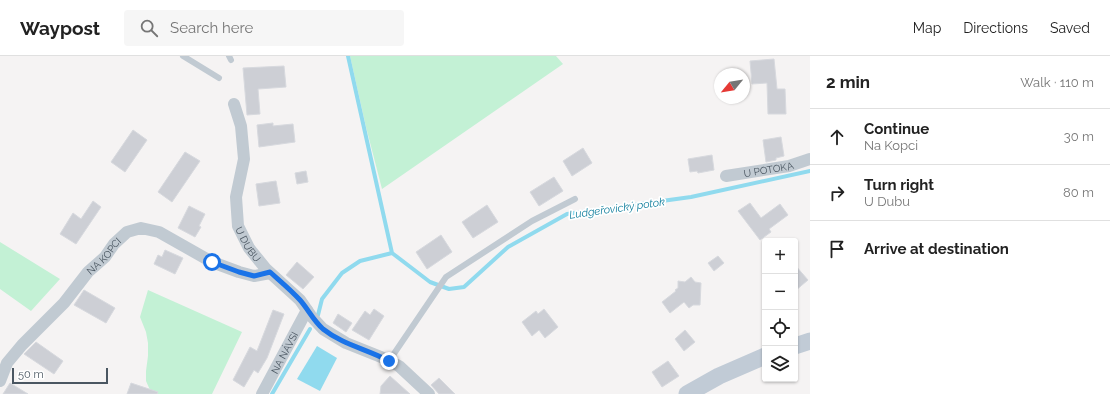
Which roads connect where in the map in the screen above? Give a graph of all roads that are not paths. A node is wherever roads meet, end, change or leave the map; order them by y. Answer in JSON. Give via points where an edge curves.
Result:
{"nodes":[{"id":1,"x":183,"y":56,"type":"edge"},
{"id":2,"x":219,"y":78,"type":"dead end"},
{"id":3,"x":234,"y":104,"type":"dead end"},
{"id":4,"x":810,"y":158,"type":"edge"},
{"id":5,"x":726,"y":176,"type":"dead end"},
{"id":6,"x":575,"y":199,"type":"dead end"},
{"id":7,"x":270,"y":272,"type":"junction"},
{"id":8,"x":307,"y":310,"type":"junction"},
{"id":9,"x":810,"y":341,"type":"edge"},
{"id":10,"x":798,"y":345,"type":"edge"},
{"id":11,"x":762,"y":357,"type":"edge"},
{"id":12,"x":389,"y":361,"type":"junction"},
{"id":13,"x":0,"y":381,"type":"edge"},
{"id":14,"x":262,"y":394,"type":"edge"},
{"id":15,"x":429,"y":394,"type":"edge"},
{"id":16,"x":687,"y":394,"type":"edge"}],
"edges":[{"from":1,"to":2,"type":"lane"},
{"from":3,"to":7,"type":"street","name":"U DUBU","via":[[241,126],[244,159],[236,197],[238,226],[249,248]]},
{"from":4,"to":5,"type":"street","name":"U POTOKA","via":[[789,166]]},
{"from":6,"to":12,"type":"lane","via":[[532,221],[446,277]]},
{"from":7,"to":8,"type":"street","name":"U DUBU"},
{"from":7,"to":13,"type":"street","name":"NA KOPCI","via":[[254,276],[239,272],[212,262],[159,232],[141,228],[127,232],[114,244],[105,258],[88,272],[64,304],[22,345],[7,363]]},
{"from":8,"to":12,"type":"street","name":"U DUBU","via":[[323,329],[346,343]]},
{"from":8,"to":14,"type":"street","name":"NA NÁVSI"},
{"from":9,"to":10,"type":"street"},
{"from":11,"to":16,"type":"street","via":[[719,376]]},
{"from":12,"to":15,"type":"street","name":"U DUBU"}]}
